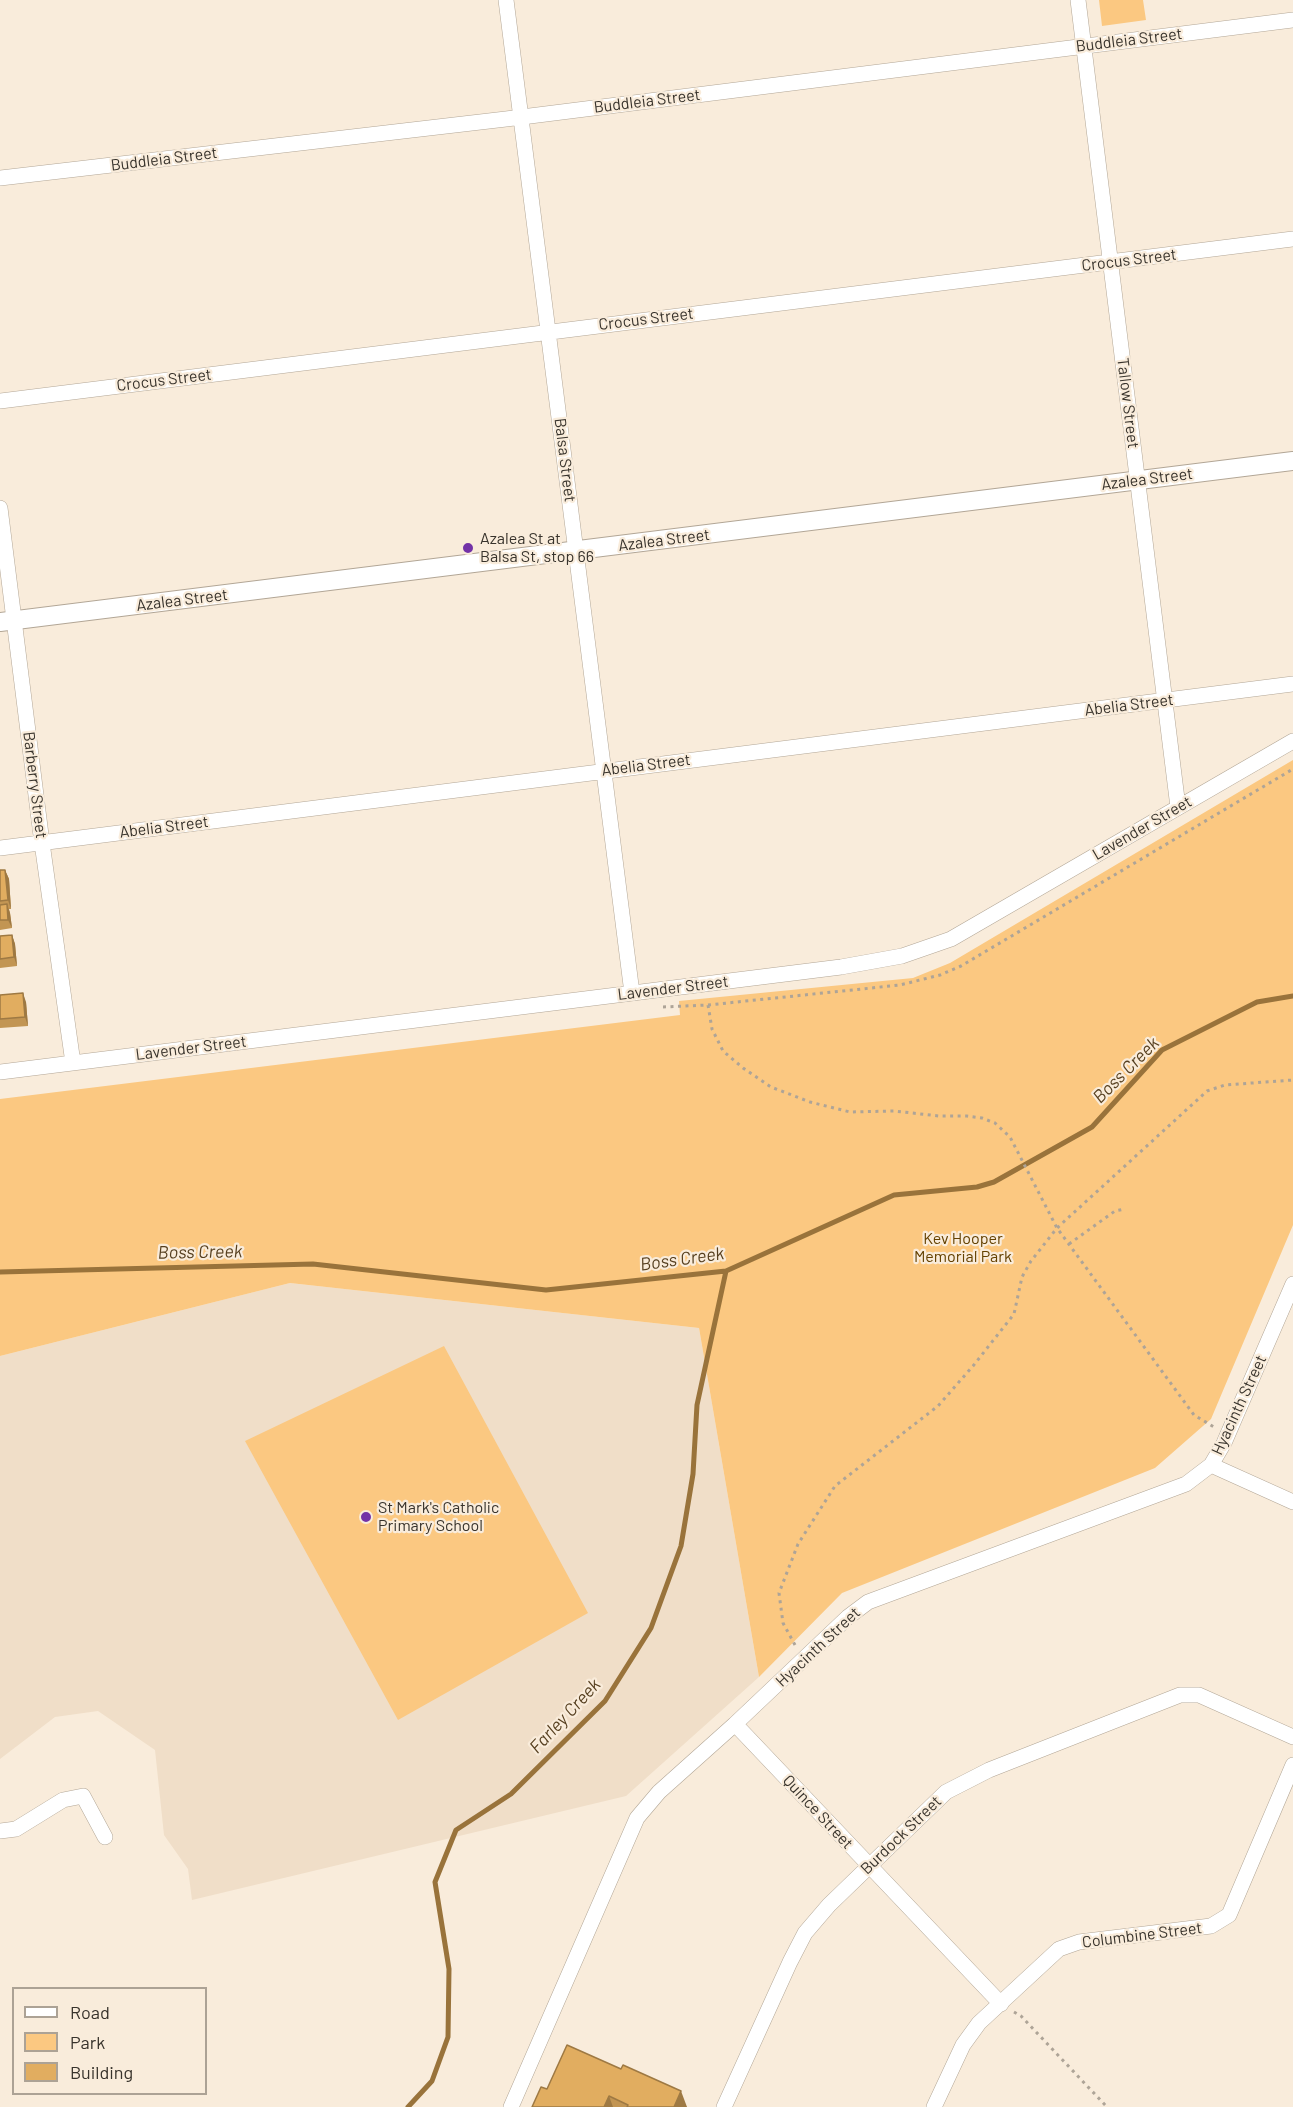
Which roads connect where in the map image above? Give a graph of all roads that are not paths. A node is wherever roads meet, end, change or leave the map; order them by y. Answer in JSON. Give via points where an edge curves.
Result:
{"nodes":[{"id":1,"x":510,"y":0,"type":"edge"},
{"id":2,"x":1078,"y":0,"type":"edge"},
{"id":3,"x":1293,"y":20,"type":"edge"},
{"id":4,"x":1083,"y":46,"type":"junction"},
{"id":5,"x":522,"y":117,"type":"junction"},
{"id":6,"x":0,"y":178,"type":"edge"},
{"id":7,"x":1293,"y":239,"type":"edge"},
{"id":8,"x":1110,"y":262,"type":"junction"},
{"id":9,"x":548,"y":332,"type":"junction"},
{"id":10,"x":0,"y":401,"type":"edge"},
{"id":11,"x":1293,"y":461,"type":"edge"},
{"id":12,"x":1137,"y":480,"type":"junction"},
{"id":13,"x":0,"y":508,"type":"edge"},
{"id":14,"x":577,"y":551,"type":"junction"},
{"id":15,"x":7,"y":621,"type":"edge"},
{"id":16,"x":1293,"y":684,"type":"edge"},
{"id":17,"x":1165,"y":700,"type":"junction"},
{"id":18,"x":1293,"y":741,"type":"edge"},
{"id":19,"x":603,"y":770,"type":"junction"},
{"id":20,"x":1178,"y":807,"type":"junction"},
{"id":21,"x":42,"y":843,"type":"junction"},
{"id":22,"x":0,"y":848,"type":"edge"},
{"id":23,"x":632,"y":993,"type":"junction"},
{"id":24,"x":73,"y":1063,"type":"junction"},
{"id":25,"x":0,"y":1072,"type":"edge"},
{"id":26,"x":1293,"y":1284,"type":"edge"},
{"id":27,"x":1211,"y":1465,"type":"junction"},
{"id":28,"x":1293,"y":1502,"type":"edge"},
{"id":29,"x":735,"y":1724,"type":"junction"},
{"id":30,"x":1293,"y":1737,"type":"edge"},
{"id":31,"x":1293,"y":1765,"type":"edge"},
{"id":32,"x":0,"y":1831,"type":"edge"},
{"id":33,"x":105,"y":1837,"type":"dead end"},
{"id":34,"x":869,"y":1866,"type":"junction"},
{"id":35,"x":1001,"y":2004,"type":"junction"},
{"id":36,"x":511,"y":2107,"type":"edge"},
{"id":37,"x":724,"y":2107,"type":"edge"},
{"id":38,"x":934,"y":2107,"type":"edge"}],
"edges":[{"from":1,"to":5,"type":"street","name":"Balsa Street"},
{"from":2,"to":4,"type":"street","name":"Tallow Street"},
{"from":3,"to":4,"type":"street","name":"Buddleia Street"},
{"from":4,"to":5,"type":"street","name":"Buddleia Street"},
{"from":4,"to":8,"type":"street","name":"Tallow Street"},
{"from":5,"to":6,"type":"street","name":"Buddleia Street"},
{"from":5,"to":9,"type":"street","name":"Balsa Street"},
{"from":7,"to":8,"type":"street","name":"Crocus Street"},
{"from":8,"to":9,"type":"street","name":"Crocus Street"},
{"from":8,"to":12,"type":"street","name":"Tallow Street"},
{"from":9,"to":10,"type":"street","name":"Crocus Street"},
{"from":9,"to":14,"type":"street","name":"Balsa Street"},
{"from":11,"to":12,"type":"street","name":"Azalea Street"},
{"from":12,"to":14,"type":"street","name":"Azalea Street"},
{"from":12,"to":17,"type":"street","name":"Tallow Street"},
{"from":13,"to":15,"type":"street","name":"Barberry Street"},
{"from":14,"to":15,"type":"street","name":"Azalea Street"},
{"from":14,"to":19,"type":"street","name":"Balsa Street"},
{"from":15,"to":21,"type":"street","name":"Barberry Street"},
{"from":16,"to":17,"type":"street","name":"Abelia Street"},
{"from":17,"to":19,"type":"street","name":"Abelia Street"},
{"from":17,"to":20,"type":"street","name":"Tallow Street"},
{"from":18,"to":20,"type":"street","name":"Lavender Street"},
{"from":19,"to":21,"type":"street","name":"Abelia Street"},
{"from":19,"to":23,"type":"street","name":"Balsa Street"},
{"from":20,"to":23,"type":"street","name":"Lavender Street","via":[[951,939],[902,956]]},
{"from":21,"to":22,"type":"street","name":"Abelia Street"},
{"from":21,"to":24,"type":"street","name":"Barberry Street"},
{"from":23,"to":24,"type":"street","name":"Lavender Street"},
{"from":24,"to":25,"type":"street","name":"Lavender Street"},
{"from":26,"to":27,"type":"street","name":"Hyacinth Street"},
{"from":27,"to":28,"type":"street"},
{"from":27,"to":29,"type":"street","name":"Hyacinth Street","via":[[1186,1484],[868,1602]]},
{"from":29,"to":34,"type":"street","name":"Quince Street"},
{"from":29,"to":36,"type":"street","name":"Hyacinth Street","via":[[659,1792],[637,1818]]},
{"from":30,"to":34,"type":"street","name":"Burdock Street","via":[[1199,1695],[1180,1695],[989,1770],[946,1792]]},
{"from":31,"to":35,"type":"street","name":"Columbine Street","via":[[1229,1915],[1211,1926],[1079,1942],[1059,1949]]},
{"from":32,"to":33,"type":"street","via":[[16,1829],[63,1800],[83,1796]]},
{"from":34,"to":35,"type":"street","name":"Quince Street"},
{"from":34,"to":37,"type":"street","name":"Burdock Street","via":[[805,1933]]},
{"from":35,"to":38,"type":"street","name":"Columbine Street","via":[[963,2045]]}]}
